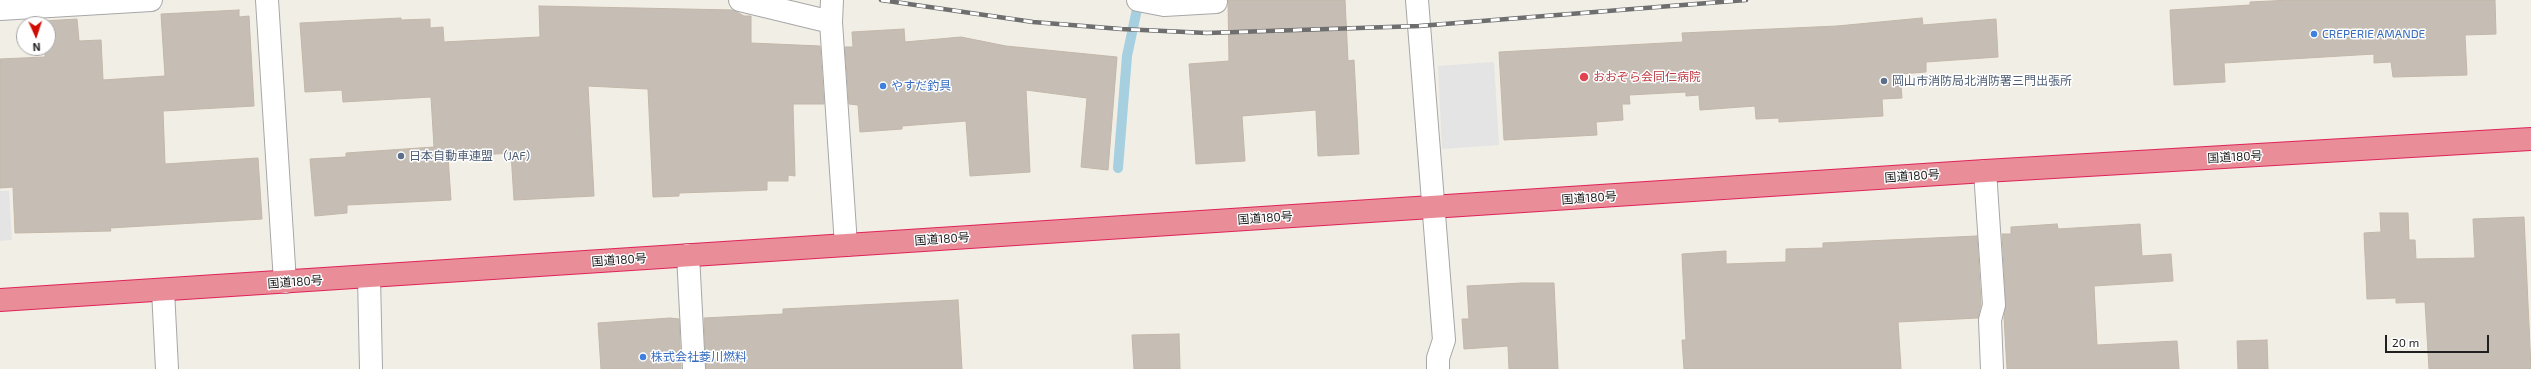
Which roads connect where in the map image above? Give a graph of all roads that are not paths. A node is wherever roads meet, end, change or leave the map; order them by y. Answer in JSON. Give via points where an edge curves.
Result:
{"nodes":[{"id":1,"x":151,"y":0,"type":"edge"},
{"id":2,"x":267,"y":0,"type":"edge"},
{"id":3,"x":740,"y":0,"type":"edge"},
{"id":4,"x":832,"y":0,"type":"edge"},
{"id":5,"x":1417,"y":0,"type":"edge"},
{"id":6,"x":1141,"y":1,"type":"edge"},
{"id":7,"x":1216,"y":2,"type":"dead end"},
{"id":8,"x":0,"y":9,"type":"edge"},
{"id":9,"x":831,"y":22,"type":"junction"},
{"id":10,"x":2531,"y":139,"type":"edge"},
{"id":11,"x":1985,"y":171,"type":"junction"},
{"id":12,"x":1433,"y":208,"type":"junction"},
{"id":13,"x":846,"y":245,"type":"junction"},
{"id":14,"x":688,"y":255,"type":"junction"},
{"id":15,"x":369,"y":277,"type":"junction"},
{"id":16,"x":285,"y":282,"type":"junction"},
{"id":17,"x":163,"y":290,"type":"junction"},
{"id":18,"x":0,"y":300,"type":"edge"},
{"id":19,"x":167,"y":369,"type":"edge"},
{"id":20,"x":372,"y":369,"type":"edge"},
{"id":21,"x":694,"y":369,"type":"edge"},
{"id":22,"x":1438,"y":369,"type":"edge"},
{"id":23,"x":1992,"y":369,"type":"edge"}],
"edges":[{"from":1,"to":8,"type":"street"},
{"from":2,"to":16,"type":"street"},
{"from":3,"to":9,"type":"street"},
{"from":4,"to":9,"type":"street"},
{"from":5,"to":12,"type":"street"},
{"from":6,"to":7,"type":"street","via":[[1164,5]]},
{"from":9,"to":13,"type":"street"},
{"from":10,"to":11,"type":"highway","name":"国道180号"},
{"from":11,"to":12,"type":"highway","name":"国道180号"},
{"from":11,"to":23,"type":"street","via":[[1994,305],[1990,320]]},
{"from":12,"to":13,"type":"highway","name":"国道180号"},
{"from":12,"to":22,"type":"street","via":[[1444,340],[1438,358]]},
{"from":13,"to":14,"type":"highway","name":"国道180号"},
{"from":14,"to":15,"type":"highway","name":"国道180号"},
{"from":14,"to":21,"type":"street"},
{"from":15,"to":16,"type":"highway","name":"国道180号"},
{"from":15,"to":20,"type":"street"},
{"from":16,"to":17,"type":"highway","name":"国道180号"},
{"from":17,"to":18,"type":"highway","name":"国道180号"},
{"from":17,"to":19,"type":"street"}]}
